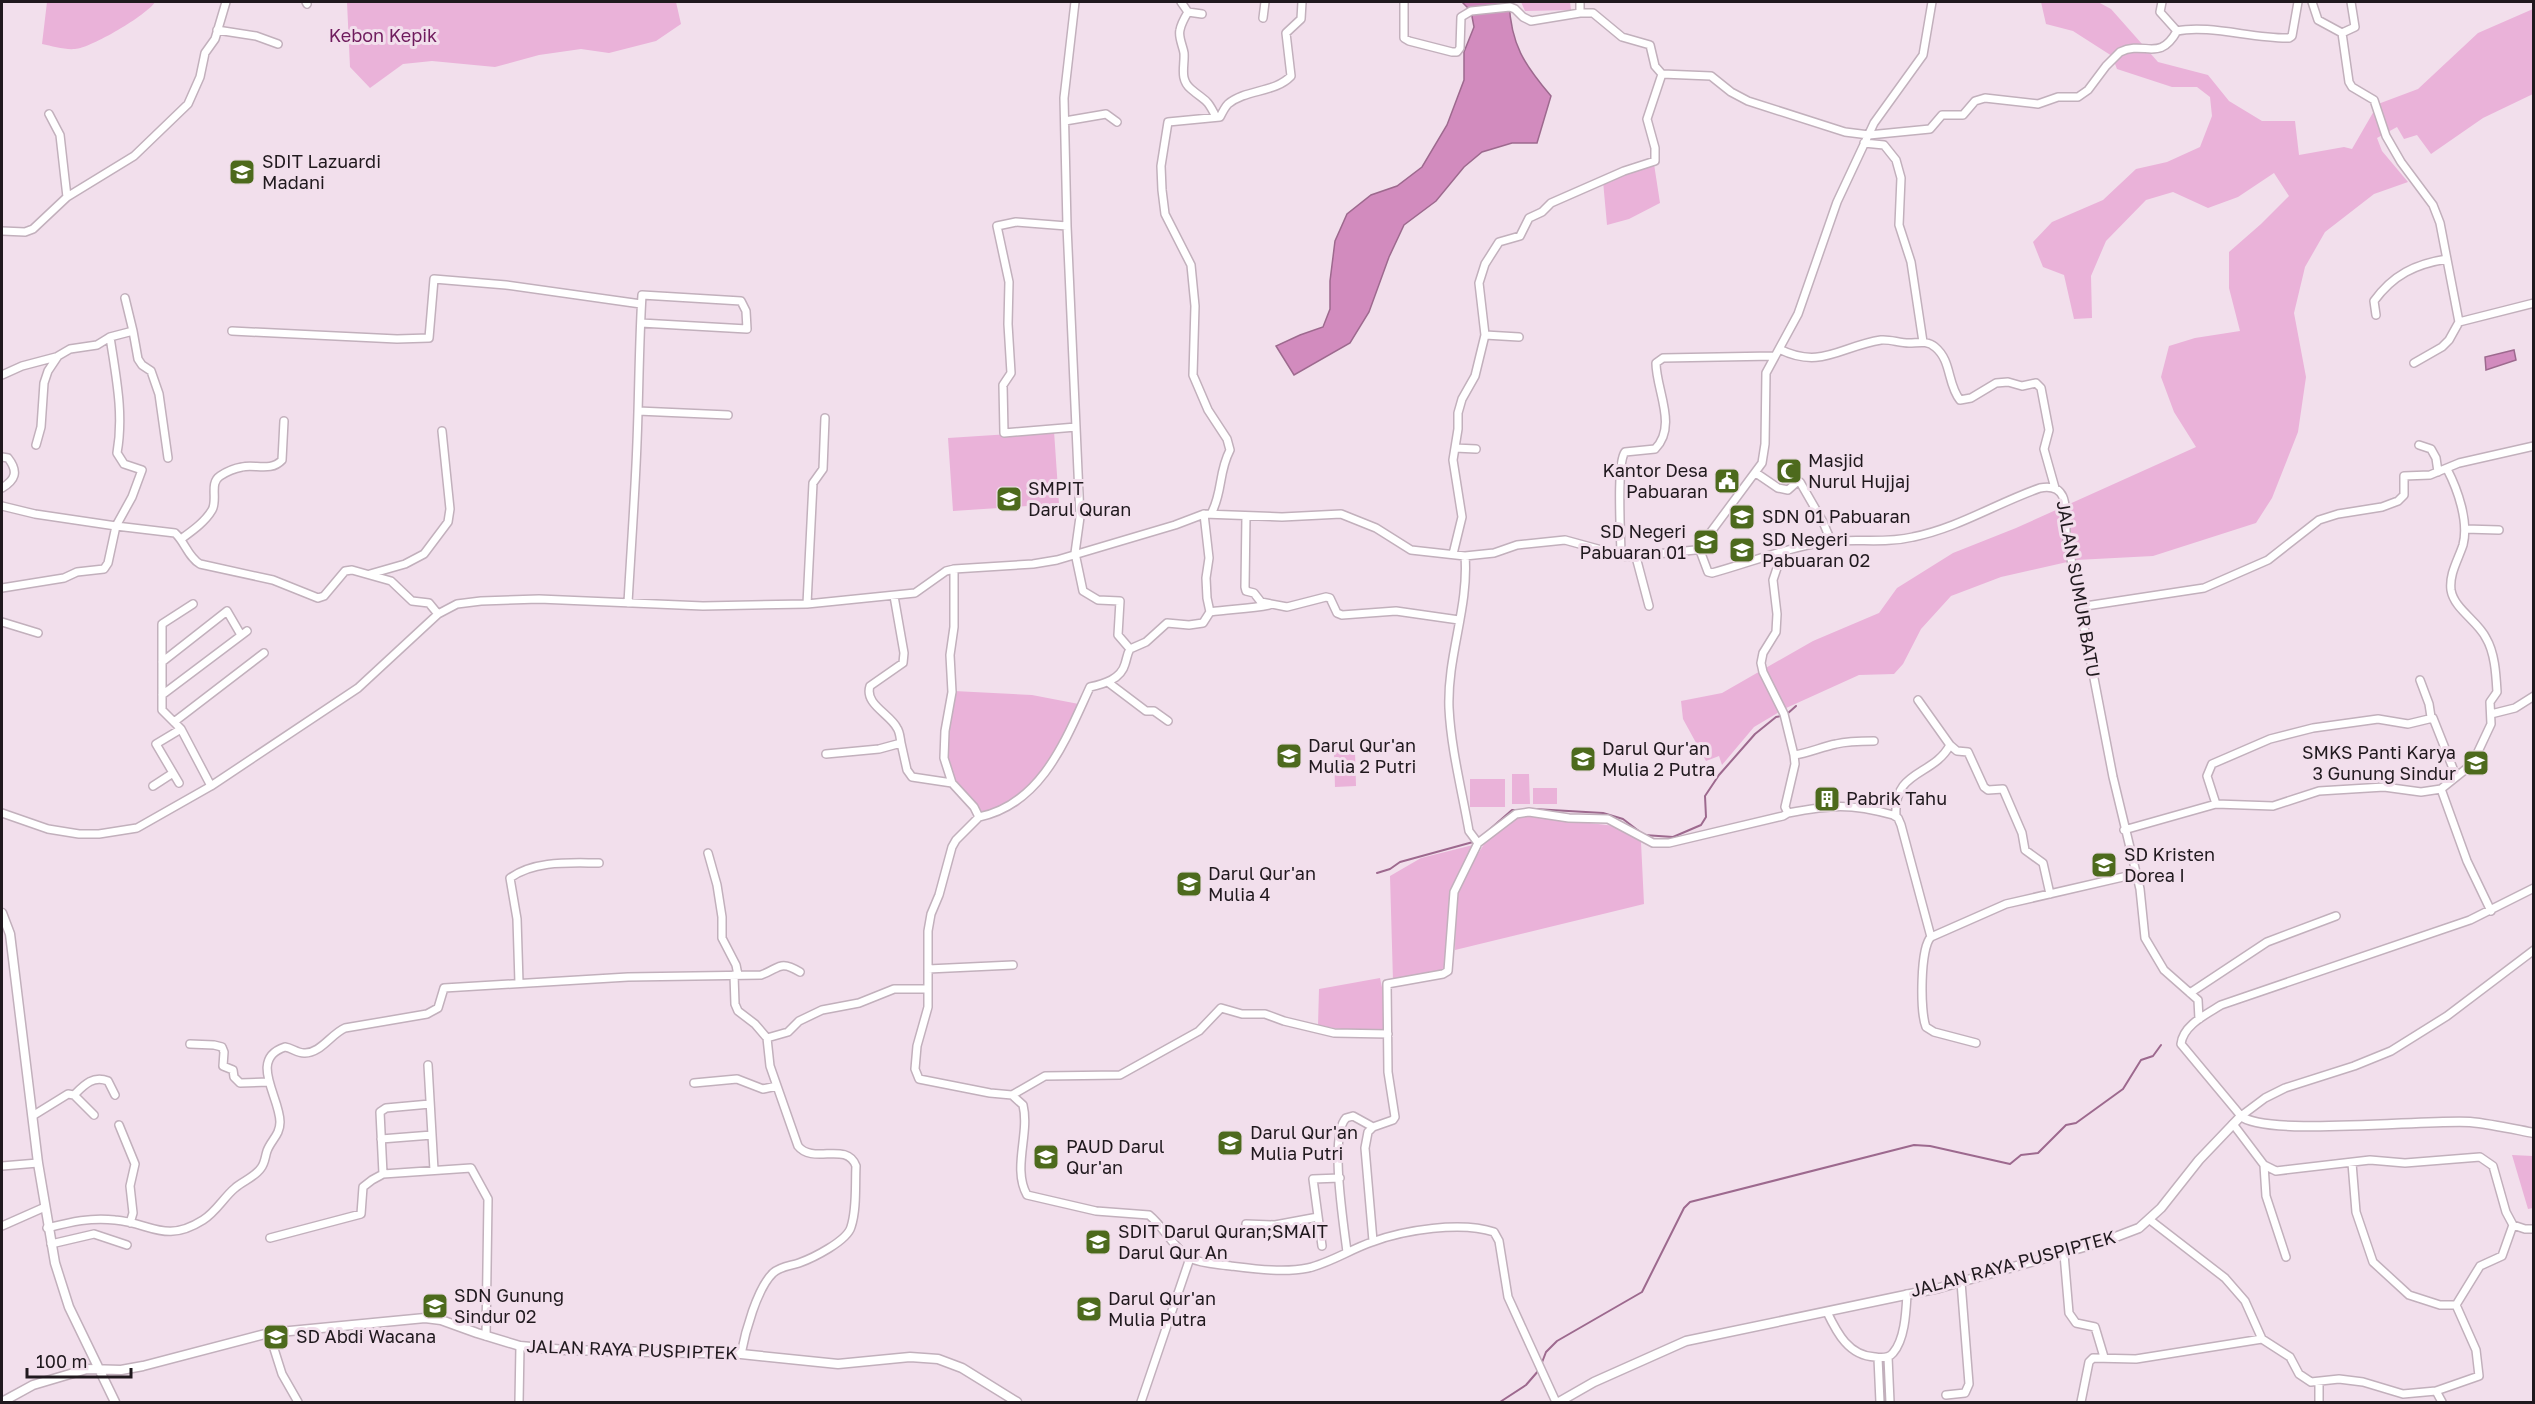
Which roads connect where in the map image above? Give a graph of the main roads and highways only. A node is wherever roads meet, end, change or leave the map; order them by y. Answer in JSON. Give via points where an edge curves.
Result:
{"nodes":[{"id":1,"x":2,"y":913,"type":"edge"},
{"id":2,"x":5,"y":934,"type":"edge"},
{"id":3,"x":2534,"y":1133,"type":"edge"},
{"id":4,"x":100,"y":1370,"type":"junction"},
{"id":5,"x":2,"y":1402,"type":"edge"},
{"id":6,"x":115,"y":1402,"type":"edge"},
{"id":7,"x":1017,"y":1402,"type":"edge"},
{"id":8,"x":1557,"y":1402,"type":"edge"}],
"edges":[{"from":1,"to":2,"type":"main road"},
{"from":2,"to":4,"type":"main road","via":[[34,1115],[47,1228],[63,1295]]},
{"from":3,"to":8,"type":"main road","name":"JALAN RAYA PUSPIPTEK","via":[[2469,1122],[2308,1126],[2265,1124],[2241,1116],[2139,1228],[2064,1254],[1961,1282],[1686,1341]]},
{"from":4,"to":5,"type":"main road","name":"JALAN RAYA PUSPIPTEK","via":[[87,1369],[48,1380]]},
{"from":4,"to":6,"type":"main road"},
{"from":4,"to":7,"type":"main road","name":"JALAN RAYA PUSPIPTEK","via":[[143,1366],[269,1333],[425,1318],[520,1346],[602,1352],[741,1354],[838,1364],[910,1357],[938,1359],[962,1368]]}]}
